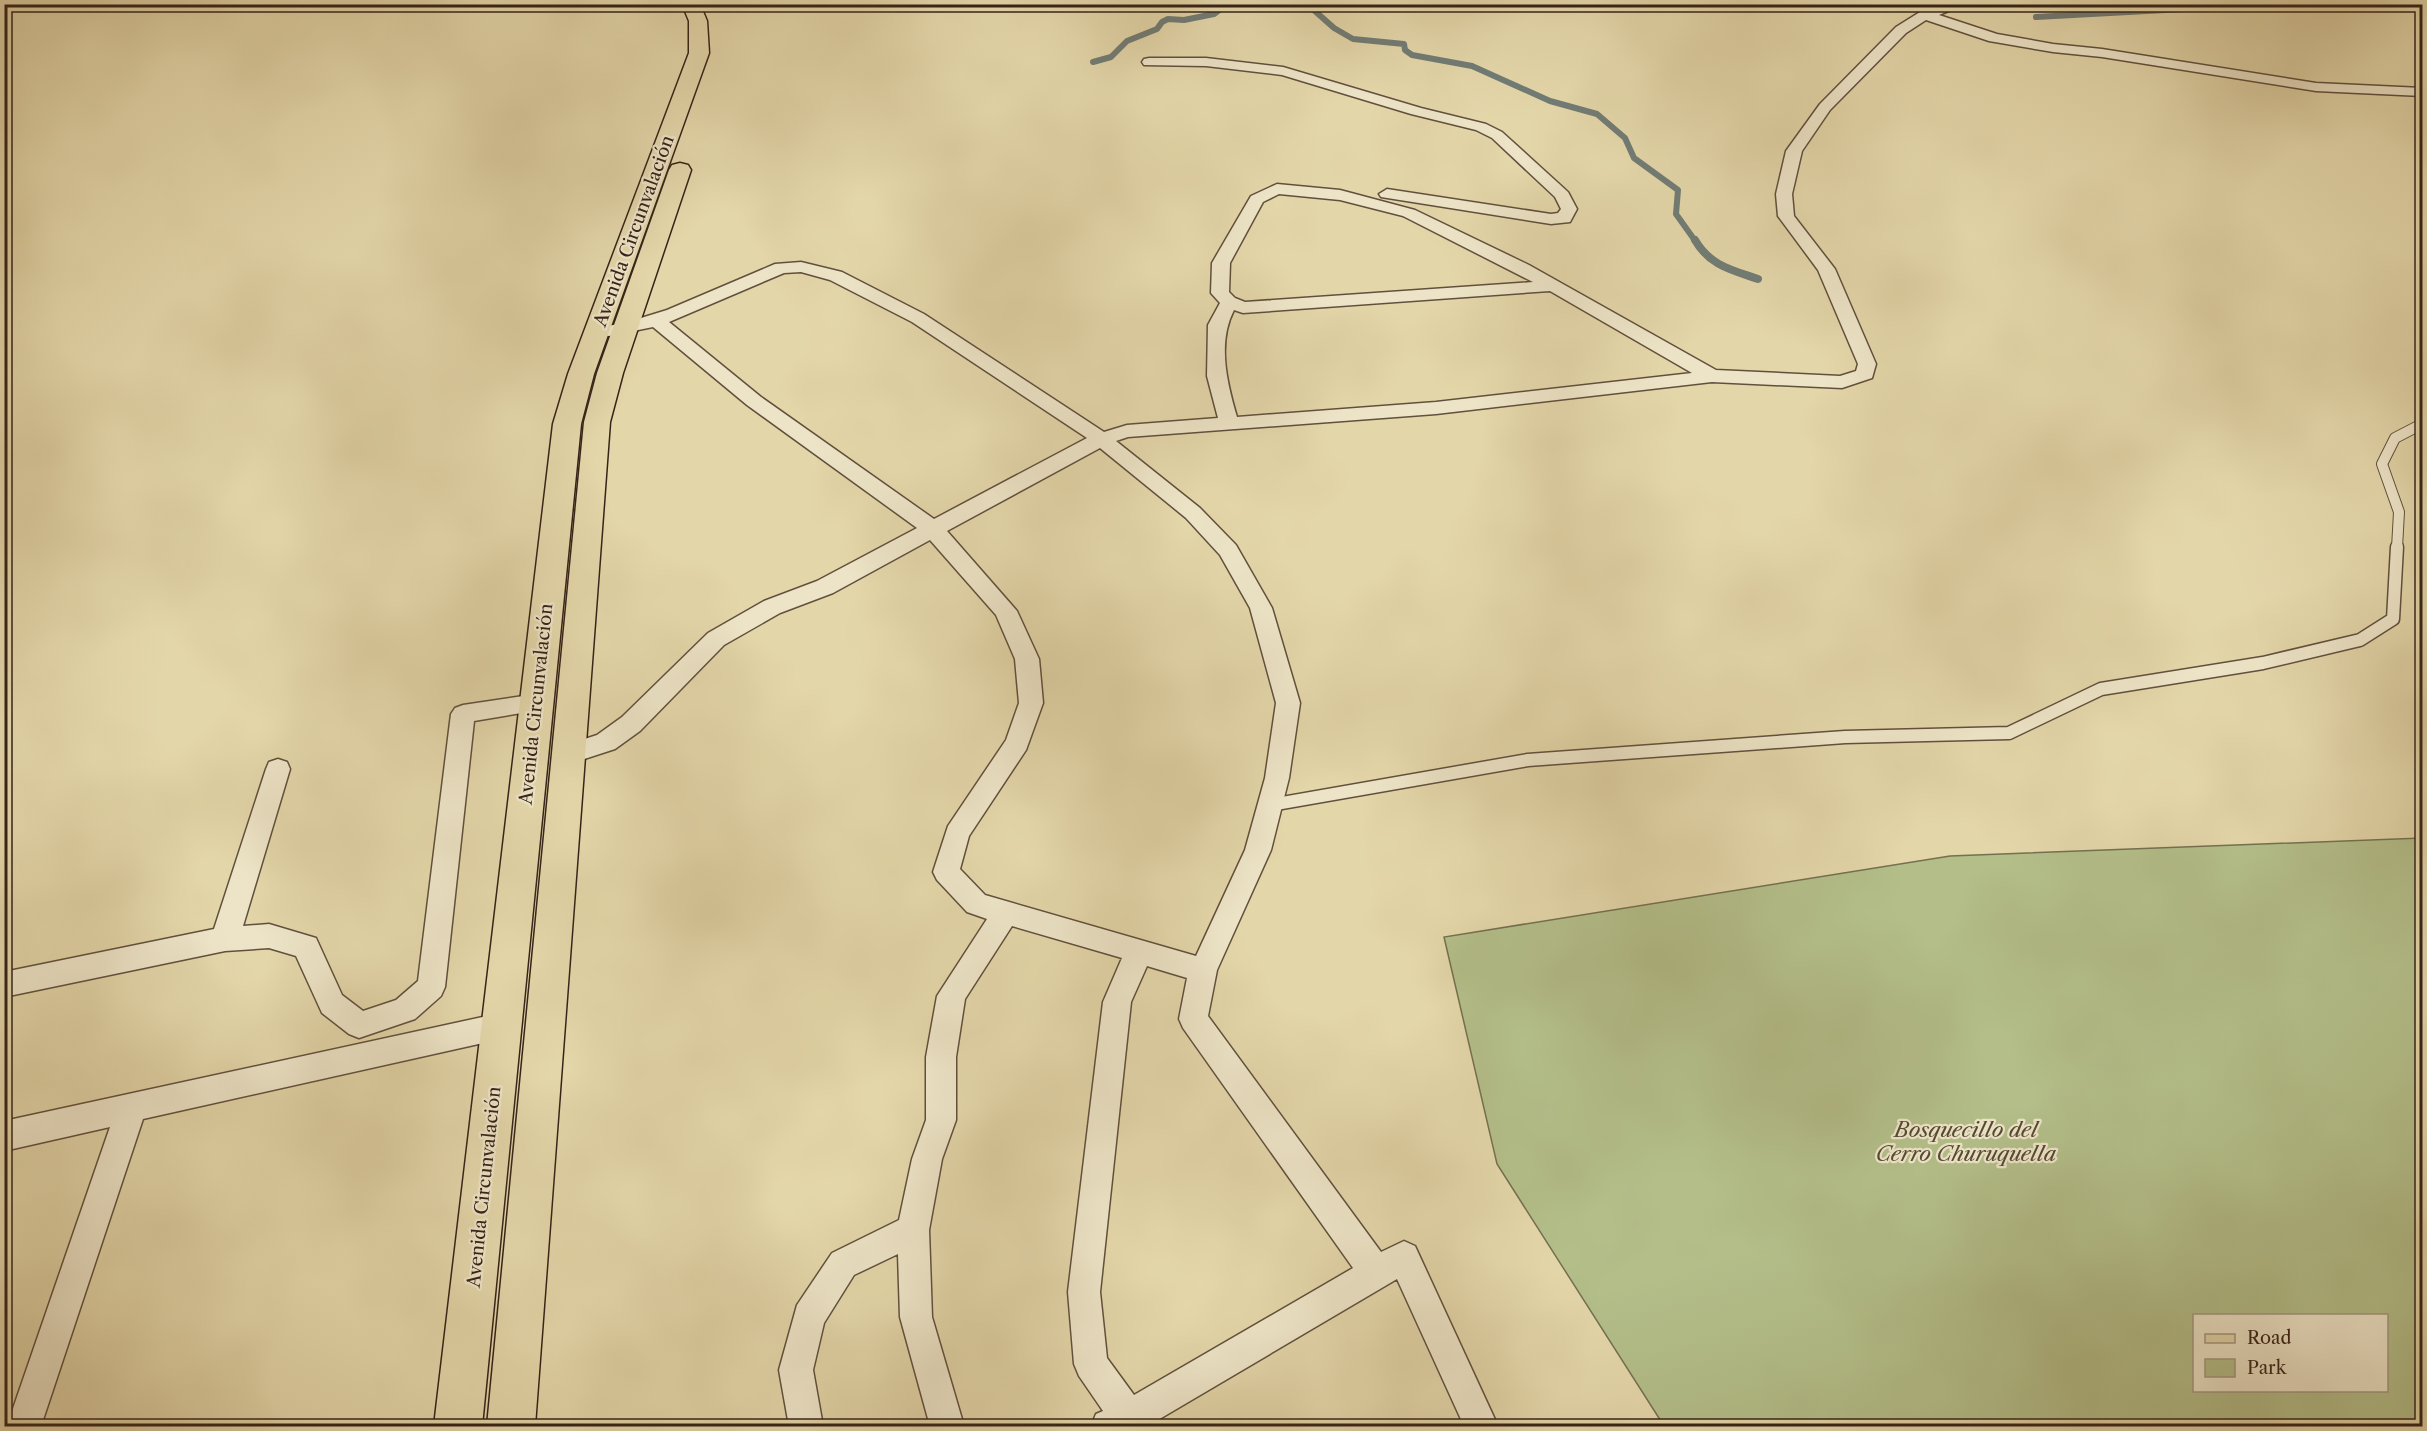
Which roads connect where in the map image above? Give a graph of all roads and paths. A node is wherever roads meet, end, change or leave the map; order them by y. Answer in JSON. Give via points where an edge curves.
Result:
{"nodes":[{"id":1,"x":1959,"y":4,"type":"edge"},
{"id":2,"x":710,"y":5,"type":"edge"},
{"id":3,"x":1925,"y":15,"type":"junction"},
{"id":4,"x":1149,"y":62,"type":"dead end"},
{"id":5,"x":2422,"y":92,"type":"edge"},
{"id":6,"x":1322,"y":193,"type":"junction"},
{"id":7,"x":1553,"y":286,"type":"junction"},
{"id":8,"x":1229,"y":303,"type":"junction"},
{"id":9,"x":656,"y":320,"type":"junction"},
{"id":10,"x":610,"y":331,"type":"junction"},
{"id":11,"x":1712,"y":376,"type":"junction"},
{"id":12,"x":1229,"y":424,"type":"junction"},
{"id":13,"x":2422,"y":424,"type":"edge"},
{"id":14,"x":1101,"y":439,"type":"junction"},
{"id":15,"x":933,"y":529,"type":"junction"},
{"id":16,"x":537,"y":703,"type":"junction"},
{"id":17,"x":569,"y":754,"type":"junction"},
{"id":18,"x":278,"y":770,"type":"dead end"},
{"id":19,"x":1270,"y":805,"type":"junction"},
{"id":20,"x":1006,"y":913,"type":"junction"},
{"id":21,"x":225,"y":939,"type":"junction"},
{"id":22,"x":1139,"y":951,"type":"junction"},
{"id":23,"x":1203,"y":970,"type":"junction"},
{"id":24,"x":4,"y":985,"type":"edge"},
{"id":25,"x":501,"y":1026,"type":"junction"},
{"id":26,"x":132,"y":1107,"type":"junction"},
{"id":27,"x":4,"y":1136,"type":"edge"},
{"id":28,"x":913,"y":1230,"type":"junction"},
{"id":29,"x":1377,"y":1274,"type":"junction"},
{"id":30,"x":1124,"y":1423,"type":"edge"},
{"id":31,"x":24,"y":1426,"type":"edge"},
{"id":32,"x":458,"y":1426,"type":"edge"},
{"id":33,"x":511,"y":1426,"type":"edge"},
{"id":34,"x":806,"y":1426,"type":"edge"},
{"id":35,"x":947,"y":1426,"type":"edge"},
{"id":36,"x":1481,"y":1426,"type":"edge"}],
"edges":[{"from":1,"to":3,"type":"street"},
{"from":2,"to":10,"type":"main road","name":"Avenida Circunvalación","via":[[721,34],[720,52]]},
{"from":3,"to":5,"type":"street","via":[[1994,38],[2053,48],[2316,87]]},
{"from":3,"to":11,"type":"street","via":[[1901,30],[1825,107],[1794,151],[1784,195],[1786,216],[1826,270],[1867,364],[1865,374],[1842,382]]},
{"from":4,"to":6,"type":"street","via":[[1227,64],[1283,71],[1481,127],[1497,135],[1562,195],[1569,209],[1564,218],[1551,219],[1368,192]]},
{"from":6,"to":7,"type":"street","via":[[1409,213]]},
{"from":6,"to":8,"type":"street","via":[[1277,189],[1257,199],[1221,263],[1220,293]]},
{"from":7,"to":8,"type":"street","via":[[1243,308]]},
{"from":7,"to":11,"type":"street"},
{"from":8,"to":12,"type":"street","via":[[1217,325],[1216,376]]},
{"from":9,"to":10,"type":"street"},
{"from":9,"to":14,"type":"street","via":[[781,268],[818,271],[836,276],[918,318]]},
{"from":9,"to":15,"type":"street","via":[[754,401]]},
{"from":10,"to":16,"type":"main road","name":"Avenida Circunvalación","via":[[567,424]]},
{"from":10,"to":17,"type":"main road","name":"Avenida Circunvalación","via":[[597,422]]},
{"from":11,"to":12,"type":"street","via":[[1436,408]]},
{"from":12,"to":14,"type":"street","via":[[1127,431]]},
{"from":13,"to":19,"type":"lane","via":[[2394,438],[2382,464],[2399,512],[2393,619],[2360,640],[2263,663],[2101,689],[2010,733],[1845,737],[1528,760]]},
{"from":14,"to":15,"type":"street"},
{"from":14,"to":19,"type":"street","via":[[1193,513],[1228,550],[1261,608],[1288,703]]},
{"from":15,"to":17,"type":"street","via":[[825,587],[772,607],[716,639],[631,724],[606,742]]},
{"from":15,"to":20,"type":"street","via":[[1006,611],[1027,659],[1030,703],[1017,743],[957,833],[946,872],[976,904]]},
{"from":16,"to":21,"type":"street","via":[[463,714],[431,987],[405,1010],[359,1025],[332,1004],[306,947],[269,936]]},
{"from":16,"to":25,"type":"main road","name":"Avenida Circunvalación"},
{"from":17,"to":33,"type":"main road","name":"Avenida Circunvalación"},
{"from":18,"to":21,"type":"street"},
{"from":19,"to":23,"type":"street","via":[[1258,850]]},
{"from":20,"to":22,"type":"street"},
{"from":20,"to":28,"type":"street","via":[[951,996],[941,1057],[941,1120],[927,1159]]},
{"from":21,"to":24,"type":"street"},
{"from":22,"to":23,"type":"street"},
{"from":22,"to":30,"type":"street","via":[[1117,1002],[1084,1292],[1091,1364]]},
{"from":23,"to":29,"type":"street","via":[[1193,1019]]},
{"from":25,"to":26,"type":"street"},
{"from":25,"to":32,"type":"main road","name":"Avenida Circunvalación"},
{"from":26,"to":27,"type":"street"},
{"from":26,"to":31,"type":"street"},
{"from":28,"to":34,"type":"street","via":[[843,1264],[809,1317],[796,1370]]},
{"from":28,"to":35,"type":"street","via":[[916,1317]]},
{"from":29,"to":30,"type":"street"},
{"from":29,"to":36,"type":"street","via":[[1404,1257]]}]}
